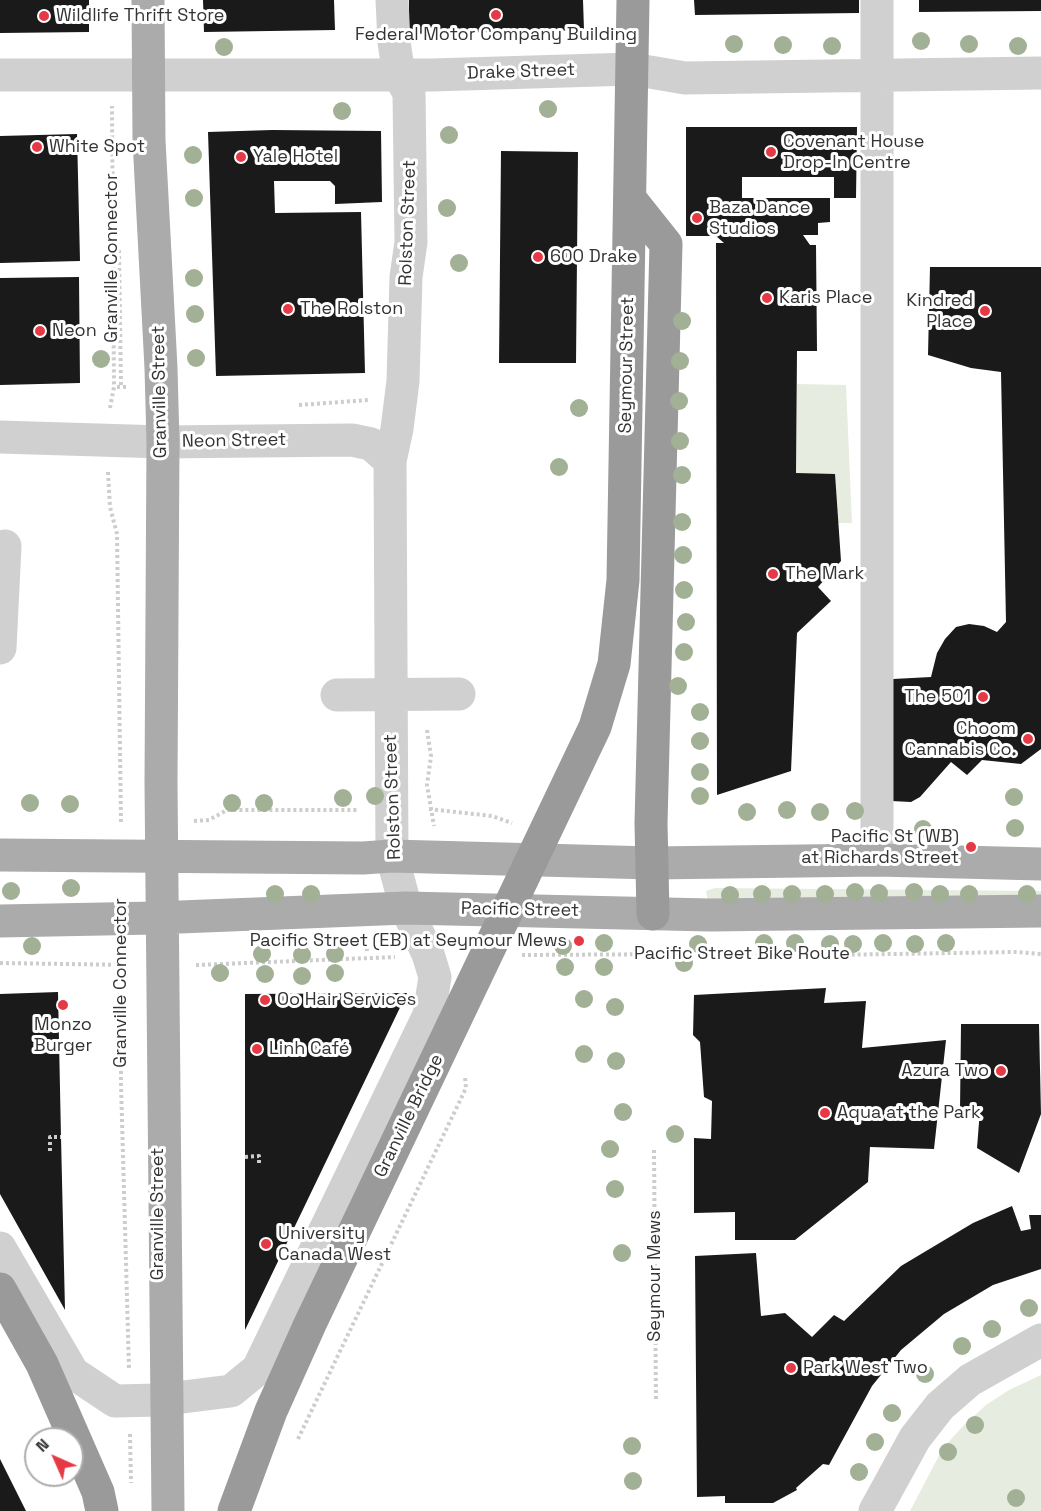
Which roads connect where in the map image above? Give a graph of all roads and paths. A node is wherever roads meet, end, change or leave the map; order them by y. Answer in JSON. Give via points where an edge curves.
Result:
{"nodes":[{"id":1,"x":148,"y":0,"type":"edge"},
{"id":2,"x":392,"y":0,"type":"edge"},
{"id":3,"x":633,"y":0,"type":"edge"},
{"id":4,"x":877,"y":0,"type":"edge"},
{"id":5,"x":632,"y":69,"type":"junction"},
{"id":6,"x":877,"y":73,"type":"junction"},
{"id":7,"x":1041,"y":73,"type":"edge"},
{"id":8,"x":0,"y":75,"type":"edge"},
{"id":9,"x":148,"y":75,"type":"junction"},
{"id":10,"x":399,"y":75,"type":"junction"},
{"id":11,"x":112,"y":95,"type":"dead end"},
{"id":12,"x":631,"y":200,"type":"junction"},
{"id":13,"x":117,"y":387,"type":"dead end"},
{"id":14,"x":127,"y":387,"type":"dead end"},
{"id":15,"x":110,"y":414,"type":"dead end"},
{"id":16,"x":0,"y":437,"type":"edge"},
{"id":17,"x":162,"y":442,"type":"junction"},
{"id":18,"x":390,"y":461,"type":"junction"},
{"id":19,"x":108,"y":463,"type":"dead end"},
{"id":20,"x":5,"y":546,"type":"dead end"},
{"id":21,"x":0,"y":648,"type":"edge"},
{"id":22,"x":459,"y":694,"type":"dead end"},
{"id":23,"x":391,"y":695,"type":"junction"},
{"id":24,"x":337,"y":696,"type":"dead end"},
{"id":25,"x":595,"y":727,"type":"joint"},
{"id":26,"x":431,"y":756,"type":"dead end"},
{"id":27,"x":435,"y":831,"type":"dead end"},
{"id":28,"x":121,"y":833,"type":"dead end"},
{"id":29,"x":0,"y":855,"type":"edge"},
{"id":30,"x":392,"y":856,"type":"junction"},
{"id":31,"x":877,"y":860,"type":"junction"},
{"id":32,"x":652,"y":863,"type":"junction"},
{"id":33,"x":1041,"y":864,"type":"edge"},
{"id":34,"x":406,"y":908,"type":"junction"},
{"id":35,"x":1041,"y":911,"type":"edge"},
{"id":36,"x":653,"y":914,"type":"junction"},
{"id":37,"x":155,"y":918,"type":"junction"},
{"id":38,"x":0,"y":921,"type":"edge"},
{"id":39,"x":121,"y":940,"type":"dead end"},
{"id":40,"x":1041,"y":954,"type":"edge"},
{"id":41,"x":510,"y":955,"type":"dead end"},
{"id":42,"x":398,"y":956,"type":"dead end"},
{"id":43,"x":0,"y":963,"type":"edge"},
{"id":44,"x":131,"y":965,"type":"dead end"},
{"id":45,"x":186,"y":965,"type":"dead end"},
{"id":46,"x":61,"y":1137,"type":"dead end"},
{"id":47,"x":654,"y":1149,"type":"dead end"},
{"id":48,"x":50,"y":1151,"type":"dead end"},
{"id":49,"x":245,"y":1157,"type":"dead end"},
{"id":50,"x":259,"y":1164,"type":"dead end"},
{"id":51,"x":0,"y":1248,"type":"edge"},
{"id":52,"x":0,"y":1289,"type":"edge"},
{"id":53,"x":1041,"y":1340,"type":"edge"},
{"id":54,"x":129,"y":1380,"type":"dead end"},
{"id":55,"x":159,"y":1400,"type":"junction"},
{"id":56,"x":656,"y":1402,"type":"dead end"},
{"id":57,"x":130,"y":1428,"type":"dead end"},
{"id":58,"x":131,"y":1487,"type":"dead end"},
{"id":59,"x":102,"y":1511,"type":"edge"},
{"id":60,"x":159,"y":1511,"type":"edge"},
{"id":61,"x":168,"y":1511,"type":"edge"},
{"id":62,"x":234,"y":1511,"type":"edge"},
{"id":63,"x":875,"y":1511,"type":"edge"}],
"edges":[{"from":1,"to":9,"type":"main road","name":"Granville Street"},
{"from":2,"to":10,"type":"street","name":"Rolston Street"},
{"from":3,"to":5,"type":"highway","name":"Seymour Street"},
{"from":4,"to":6,"type":"street"},
{"from":5,"to":6,"type":"street","name":"Drake Street","via":[[691,78]]},
{"from":5,"to":10,"type":"street","name":"Drake Street"},
{"from":5,"to":12,"type":"highway","name":"Seymour Street"},
{"from":6,"to":7,"type":"street","name":"Drake Street"},
{"from":6,"to":31,"type":"street"},
{"from":8,"to":9,"type":"street","name":"Drake Street"},
{"from":9,"to":10,"type":"street","name":"Drake Street"},
{"from":9,"to":17,"type":"main road","name":"Granville Street"},
{"from":10,"to":18,"type":"street","name":"Rolston Street","via":[[409,93],[411,242],[403,381]]},
{"from":11,"to":15,"type":"path","name":"Granville Connector","via":[[114,387]]},
{"from":12,"to":25,"type":"highway","name":"Seymour Street","via":[[623,580],[614,664]]},
{"from":12,"to":32,"type":"highway","via":[[666,244]]},
{"from":13,"to":14,"type":"path"},
{"from":16,"to":17,"type":"street","name":"Neon Street"},
{"from":17,"to":18,"type":"street","name":"Neon Street","via":[[352,440],[371,444]]},
{"from":17,"to":61,"type":"main road","name":"Granville Street"},
{"from":18,"to":23,"type":"street","name":"Rolston Street"},
{"from":19,"to":28,"type":"path","via":[[110,507],[117,534]]},
{"from":20,"to":21,"type":"street"},
{"from":22,"to":23,"type":"street"},
{"from":23,"to":24,"type":"street"},
{"from":23,"to":30,"type":"street","name":"Rolston Street"},
{"from":25,"to":62,"type":"highway","name":"Granville Bridge","via":[[310,1324],[271,1411]]},
{"from":26,"to":27,"type":"path","via":[[427,785]]},
{"from":29,"to":30,"type":"main road"},
{"from":30,"to":32,"type":"main road"},
{"from":30,"to":34,"type":"street","name":"Rolston Street"},
{"from":31,"to":32,"type":"main road"},
{"from":31,"to":33,"type":"main road"},
{"from":32,"to":36,"type":"highway"},
{"from":34,"to":36,"type":"main road","name":"Pacific Street"},
{"from":34,"to":37,"type":"main road","name":"Pacific Street"},
{"from":34,"to":55,"type":"street","name":"Rolston Street","via":[[435,977],[429,1015],[258,1369],[231,1391]]},
{"from":35,"to":36,"type":"main road","name":"Pacific Street"},
{"from":37,"to":38,"type":"main road","name":"Pacific Street"},
{"from":37,"to":55,"type":"street","name":"Granville Street"},
{"from":39,"to":54,"type":"path","name":"Granville Connector"},
{"from":40,"to":41,"type":"path","name":"Pacific Street Bike Route"},
{"from":42,"to":45,"type":"path"},
{"from":43,"to":44,"type":"path"},
{"from":46,"to":48,"type":"path","via":[[50,1137]]},
{"from":47,"to":56,"type":"path","name":"Seymour Mews"},
{"from":49,"to":50,"type":"path","via":[[259,1156]]},
{"from":51,"to":55,"type":"street","name":"Rolston Street","via":[[73,1373],[115,1401]]},
{"from":52,"to":59,"type":"highway","via":[[42,1364],[98,1492]]},
{"from":53,"to":63,"type":"street","via":[[986,1370],[940,1406],[915,1438]]},
{"from":55,"to":60,"type":"street","name":"Granville Street"},
{"from":57,"to":58,"type":"path"}]}
